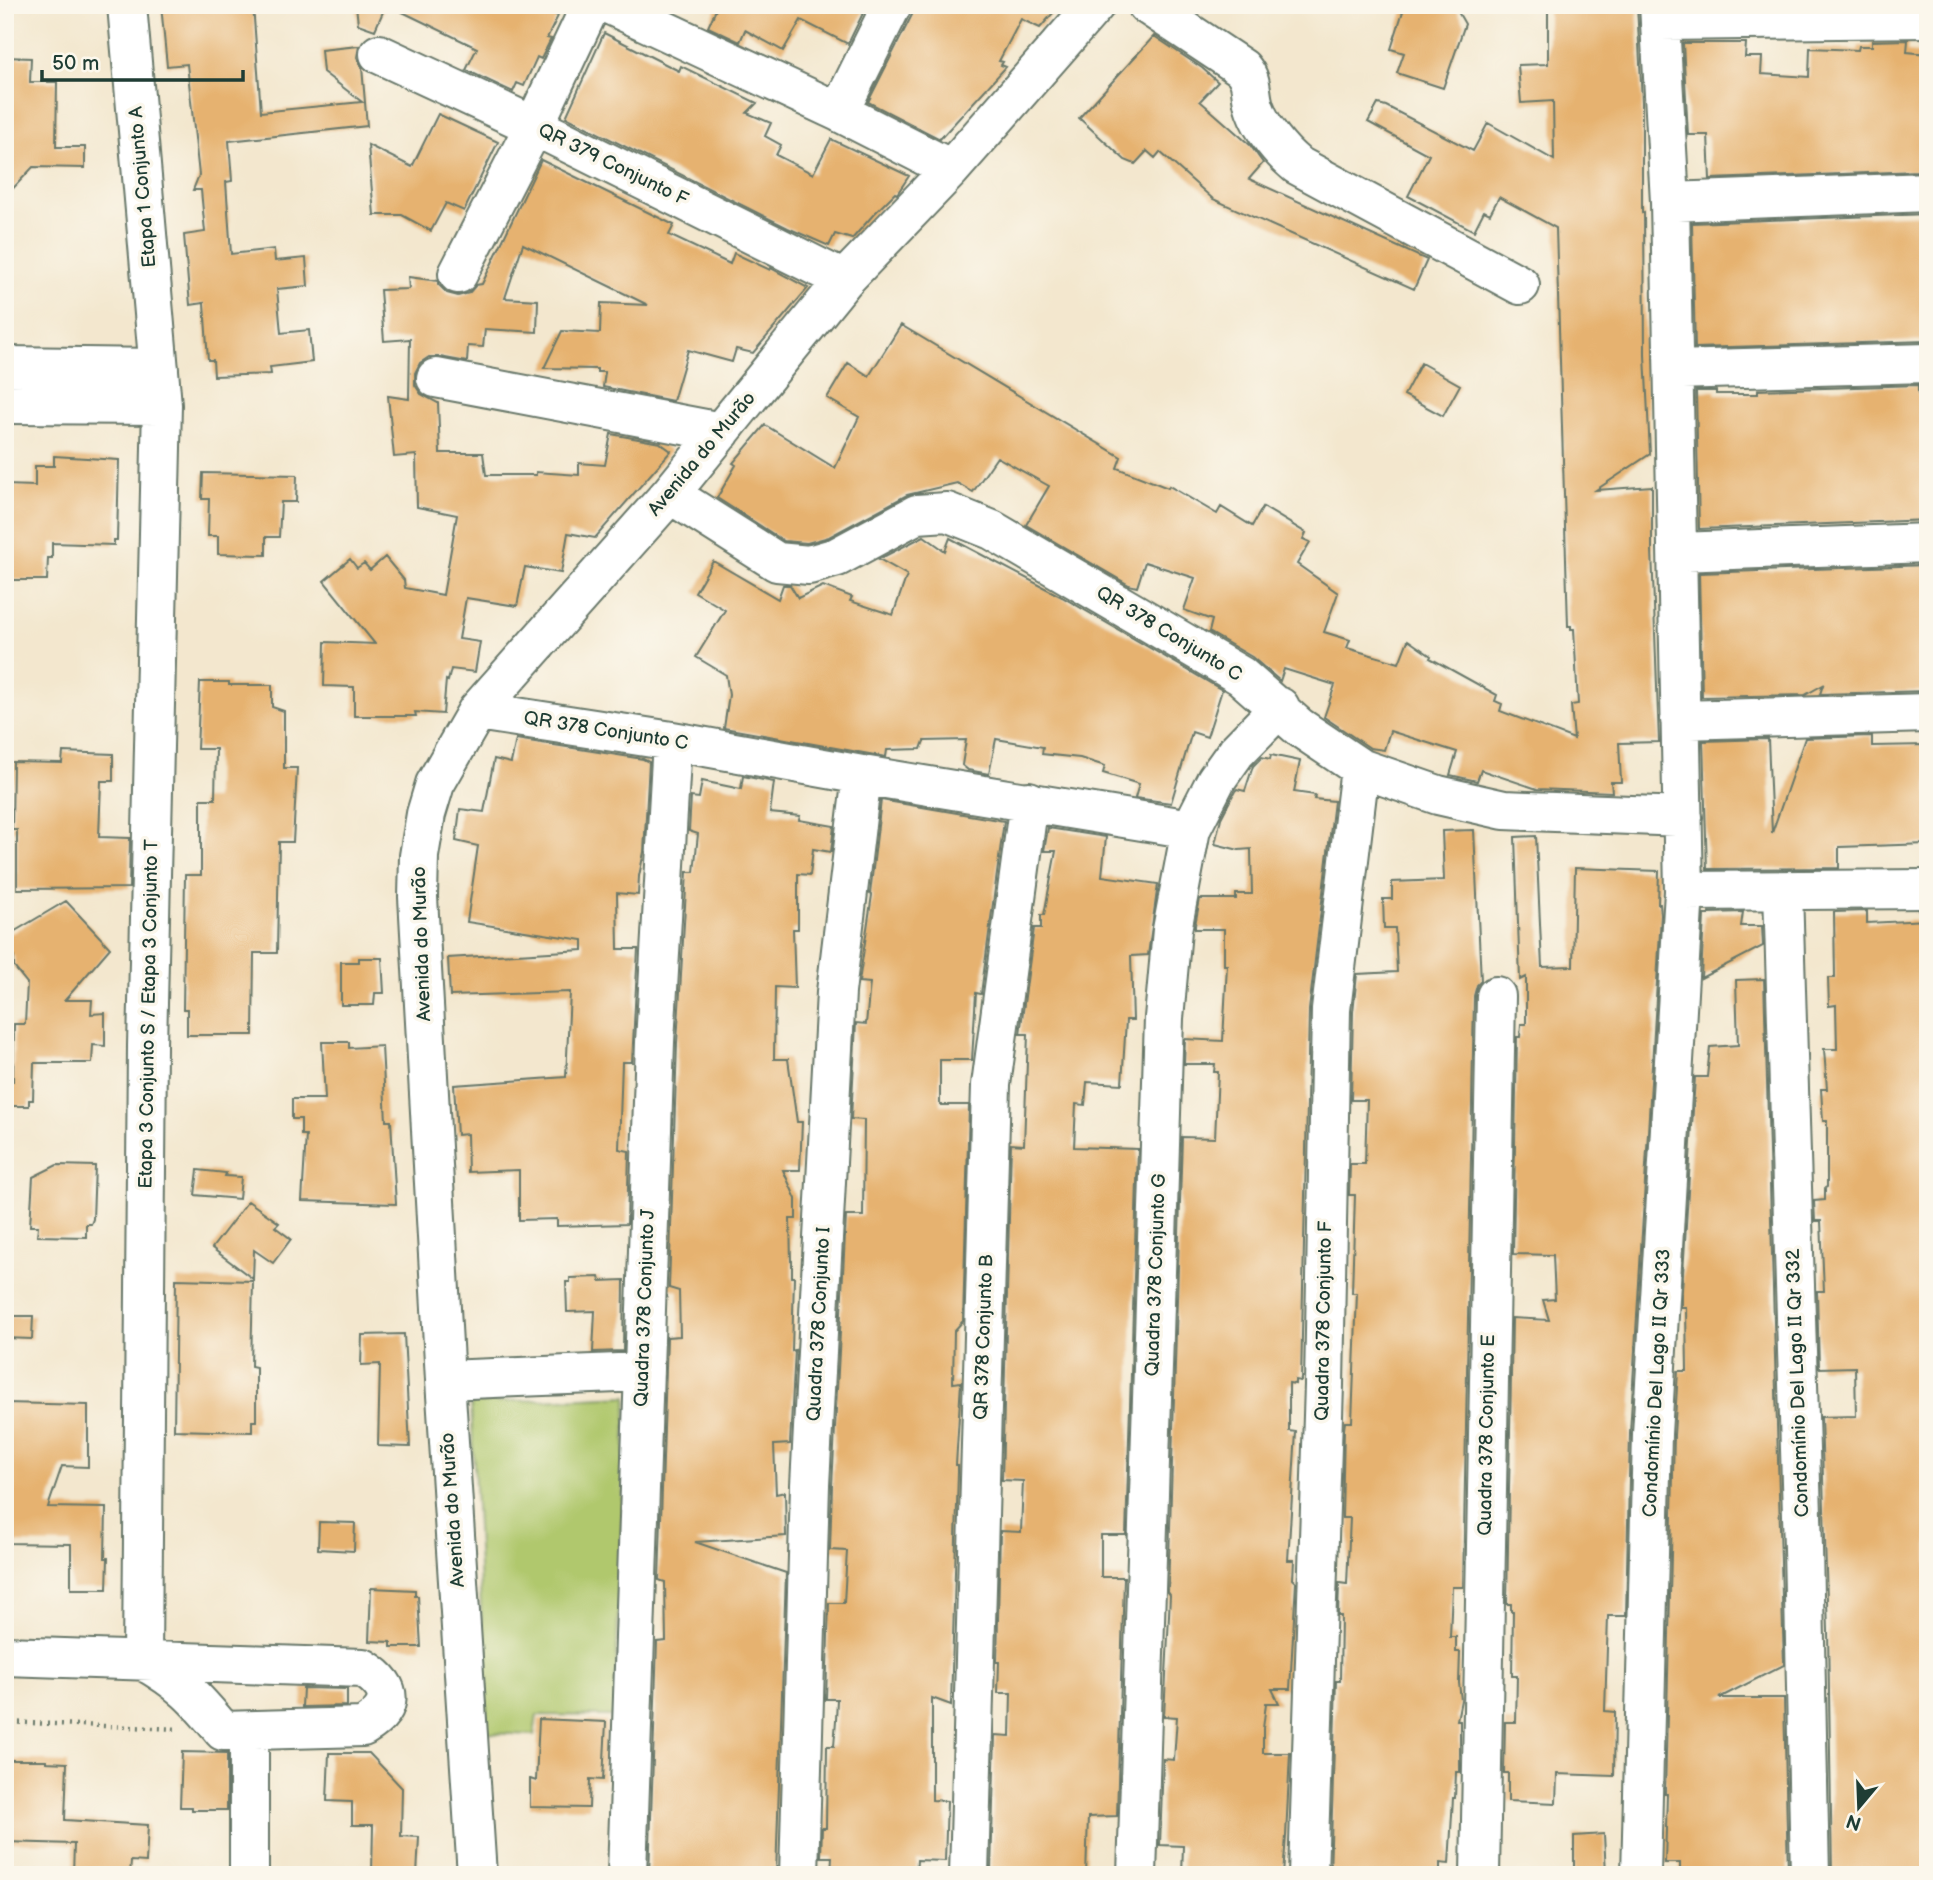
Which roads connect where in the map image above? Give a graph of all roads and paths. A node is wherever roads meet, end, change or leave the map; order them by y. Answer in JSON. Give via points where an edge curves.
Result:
{"nodes":[{"id":1,"x":127,"y":5,"type":"edge"},
{"id":2,"x":591,"y":5,"type":"edge"},
{"id":3,"x":610,"y":5,"type":"edge"},
{"id":4,"x":892,"y":5,"type":"edge"},
{"id":5,"x":1095,"y":5,"type":"edge"},
{"id":6,"x":1147,"y":5,"type":"edge"},
{"id":7,"x":1660,"y":13,"type":"edge"},
{"id":8,"x":1928,"y":18,"type":"edge"},
{"id":9,"x":379,"y":54,"type":"dead end"},
{"id":10,"x":839,"y":112,"type":"junction"},
{"id":11,"x":534,"y":126,"type":"junction"},
{"id":12,"x":951,"y":169,"type":"junction"},
{"id":13,"x":1928,"y":192,"type":"edge"},
{"id":14,"x":1670,"y":202,"type":"junction"},
{"id":15,"x":458,"y":274,"type":"dead end"},
{"id":16,"x":844,"y":280,"type":"junction"},
{"id":17,"x":1520,"y":285,"type":"dead end"},
{"id":18,"x":1928,"y":363,"type":"edge"},
{"id":19,"x":5,"y":366,"type":"edge"},
{"id":20,"x":159,"y":368,"type":"junction"},
{"id":21,"x":1674,"y":370,"type":"junction"},
{"id":22,"x":436,"y":378,"type":"dead end"},
{"id":23,"x":5,"y":404,"type":"edge"},
{"id":24,"x":162,"y":405,"type":"junction"},
{"id":25,"x":721,"y":432,"type":"junction"},
{"id":26,"x":670,"y":495,"type":"junction"},
{"id":27,"x":1928,"y":543,"type":"edge"},
{"id":28,"x":1678,"y":552,"type":"junction"},
{"id":29,"x":1280,"y":707,"type":"junction"},
{"id":30,"x":477,"y":711,"type":"junction"},
{"id":31,"x":1928,"y":713,"type":"edge"},
{"id":32,"x":1680,"y":720,"type":"junction"},
{"id":33,"x":672,"y":741,"type":"junction"},
{"id":34,"x":1360,"y":768,"type":"junction"},
{"id":35,"x":862,"y":775,"type":"junction"},
{"id":36,"x":1029,"y":801,"type":"junction"},
{"id":37,"x":1683,"y":817,"type":"junction"},
{"id":38,"x":1191,"y":829,"type":"junction"},
{"id":39,"x":1928,"y":889,"type":"edge"},
{"id":40,"x":1684,"y":891,"type":"junction"},
{"id":41,"x":1783,"y":891,"type":"junction"},
{"id":42,"x":1496,"y":996,"type":"dead end"},
{"id":43,"x":643,"y":1372,"type":"junction"},
{"id":44,"x":444,"y":1380,"type":"junction"},
{"id":45,"x":5,"y":1656,"type":"edge"},
{"id":46,"x":142,"y":1660,"type":"junction"},
{"id":47,"x":5,"y":1722,"type":"edge"},
{"id":48,"x":236,"y":1731,"type":"junction"},
{"id":49,"x":249,"y":1875,"type":"edge"},
{"id":50,"x":477,"y":1875,"type":"edge"},
{"id":51,"x":626,"y":1875,"type":"edge"},
{"id":52,"x":799,"y":1875,"type":"edge"},
{"id":53,"x":969,"y":1875,"type":"edge"},
{"id":54,"x":1137,"y":1875,"type":"edge"},
{"id":55,"x":1308,"y":1875,"type":"edge"},
{"id":56,"x":1480,"y":1875,"type":"edge"},
{"id":57,"x":1641,"y":1875,"type":"edge"},
{"id":58,"x":1810,"y":1875,"type":"edge"}],
"edges":[{"from":1,"to":20,"type":"street","name":"Etapa 1 Conjunto A"},
{"from":2,"to":11,"type":"street"},
{"from":3,"to":10,"type":"street"},
{"from":4,"to":10,"type":"street"},
{"from":5,"to":12,"type":"street","name":"Avenida do Murão"},
{"from":6,"to":17,"type":"street","via":[[1242,68],[1249,76],[1255,111],[1297,165]]},
{"from":7,"to":8,"type":"street"},
{"from":7,"to":14,"type":"street","name":"Condomínio Del Lago II Qr 333"},
{"from":9,"to":11,"type":"street","name":"QR 379 Conjunto F"},
{"from":10,"to":12,"type":"street"},
{"from":11,"to":15,"type":"street"},
{"from":11,"to":16,"type":"street","name":"QR 379 Conjunto F"},
{"from":12,"to":16,"type":"street","name":"Avenida do Murão"},
{"from":13,"to":14,"type":"street"},
{"from":14,"to":21,"type":"street","name":"Condomínio Del Lago II Qr 333"},
{"from":16,"to":25,"type":"street","name":"Avenida do Murão"},
{"from":18,"to":21,"type":"street"},
{"from":19,"to":20,"type":"street"},
{"from":20,"to":24,"type":"street","name":"Etapa 3 Conjunto S / Etapa 3 Conjunto T"},
{"from":21,"to":28,"type":"street","name":"Condomínio Del Lago II Qr 333"},
{"from":22,"to":25,"type":"street"},
{"from":23,"to":24,"type":"street"},
{"from":24,"to":46,"type":"street","name":"Etapa 3 Conjunto S / Etapa 3 Conjunto T","via":[[147,1046]]},
{"from":25,"to":26,"type":"street","name":"Avenida do Murão"},
{"from":26,"to":29,"type":"street","name":"QR 378 Conjunto C","via":[[777,562],[809,565],[837,557],[917,514],[962,516],[1241,676]]},
{"from":26,"to":30,"type":"street","name":"Avenida do Murão"},
{"from":27,"to":28,"type":"street"},
{"from":28,"to":32,"type":"street","name":"Condomínio Del Lago II Qr 333"},
{"from":29,"to":34,"type":"street","name":"QR 378 Conjunto C","via":[[1319,742]]},
{"from":29,"to":38,"type":"street","name":"Quadra 378 Conjunto G","via":[[1236,752]]},
{"from":30,"to":33,"type":"street","name":"QR 378 Conjunto C"},
{"from":30,"to":44,"type":"street","name":"Avenida do Murão","via":[[435,783],[419,856]]},
{"from":31,"to":32,"type":"street"},
{"from":32,"to":37,"type":"street","name":"Condomínio Del Lago II Qr 333"},
{"from":33,"to":35,"type":"street","name":"QR 378 Conjunto C"},
{"from":33,"to":43,"type":"street","name":"Quadra 378 Conjunto J"},
{"from":34,"to":37,"type":"street","name":"QR 378 Conjunto C","via":[[1504,810]]},
{"from":34,"to":55,"type":"street","name":"Quadra 378 Conjunto F","via":[[1331,1010]]},
{"from":35,"to":36,"type":"street","name":"QR 378 Conjunto C"},
{"from":35,"to":52,"type":"street","name":"Quadra 378 Conjunto I","via":[[835,1005],[810,1485]]},
{"from":36,"to":38,"type":"street","name":"QR 378 Conjunto C"},
{"from":36,"to":53,"type":"street","name":"QR 378 Conjunto B","via":[[991,1085]]},
{"from":37,"to":40,"type":"street","name":"Condomínio Del Lago II Qr 333"},
{"from":38,"to":54,"type":"street","name":"Quadra 378 Conjunto G","via":[[1172,930],[1164,1018]]},
{"from":39,"to":41,"type":"street"},
{"from":40,"to":41,"type":"street"},
{"from":40,"to":57,"type":"street","name":"Condomínio Del Lago II Qr 333","via":[[1652,1434]]},
{"from":41,"to":58,"type":"street","name":"Condomínio Del Lago II Qr 332"},
{"from":42,"to":56,"type":"street","name":"Quadra 378 Conjunto E"},
{"from":43,"to":44,"type":"street"},
{"from":43,"to":51,"type":"street","name":"Quadra 378 Conjunto J"},
{"from":44,"to":50,"type":"street","name":"Avenida do Murão"},
{"from":45,"to":46,"type":"street"},
{"from":46,"to":48,"type":"street","via":[[175,1679]]},
{"from":46,"to":48,"type":"street","via":[[363,1668],[380,1679],[387,1698],[380,1717],[363,1727]]},
{"from":47,"to":48,"type":"path"},
{"from":48,"to":49,"type":"street"}]}
